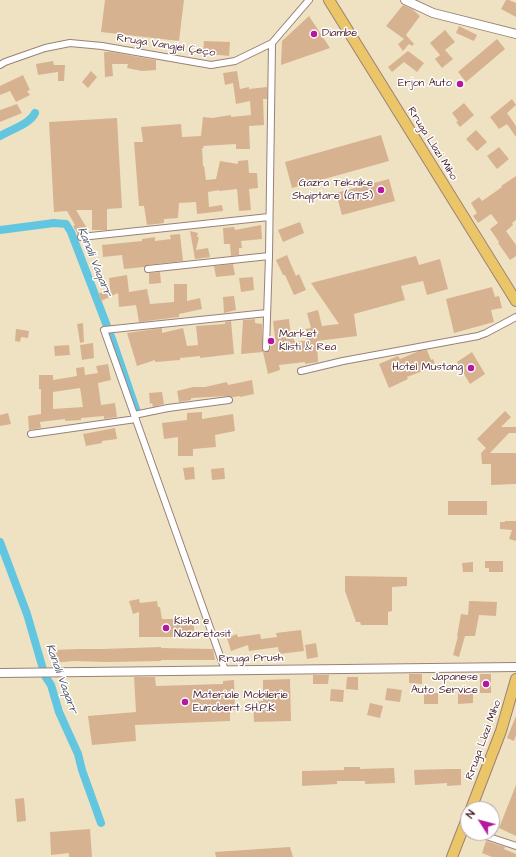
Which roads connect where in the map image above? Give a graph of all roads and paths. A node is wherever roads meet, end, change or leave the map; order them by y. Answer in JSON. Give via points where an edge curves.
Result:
{"nodes":[{"id":1,"x":309,"y":0,"type":"edge"},
{"id":2,"x":329,"y":0,"type":"edge"},
{"id":3,"x":404,"y":0,"type":"edge"},
{"id":4,"x":516,"y":34,"type":"edge"},
{"id":5,"x":272,"y":43,"type":"junction"},
{"id":6,"x":0,"y":65,"type":"edge"},
{"id":7,"x":270,"y":216,"type":"junction"},
{"id":8,"x":81,"y":237,"type":"dead end"},
{"id":9,"x":269,"y":256,"type":"junction"},
{"id":10,"x":148,"y":269,"type":"dead end"},
{"id":11,"x":516,"y":301,"type":"edge"},
{"id":12,"x":267,"y":313,"type":"junction"},
{"id":13,"x":516,"y":317,"type":"edge"},
{"id":14,"x":266,"y":348,"type":"dead end"},
{"id":15,"x":301,"y":371,"type":"dead end"},
{"id":16,"x":229,"y":400,"type":"dead end"},
{"id":17,"x":135,"y":417,"type":"junction"},
{"id":18,"x":31,"y":434,"type":"dead end"},
{"id":19,"x":516,"y":667,"type":"edge"},
{"id":20,"x":225,"y":670,"type":"junction"},
{"id":21,"x":0,"y":673,"type":"edge"},
{"id":22,"x":516,"y":679,"type":"edge"},
{"id":23,"x":474,"y":801,"type":"edge"},
{"id":24,"x":460,"y":841,"type":"edge"},
{"id":25,"x":500,"y":841,"type":"edge"},
{"id":26,"x":516,"y":846,"type":"edge"},
{"id":27,"x":452,"y":857,"type":"edge"}],
"edges":[{"from":1,"to":5,"type":"street","name":"Rruga Vangjel Çeço"},
{"from":2,"to":11,"type":"main road","name":"Rruga Llazi Miho"},
{"from":3,"to":4,"type":"street","via":[[434,13]]},
{"from":5,"to":6,"type":"street","name":"Rruga Vangjel Çeço","via":[[235,61],[211,65],[70,43],[45,48]]},
{"from":5,"to":7,"type":"street"},
{"from":7,"to":8,"type":"street"},
{"from":7,"to":9,"type":"street"},
{"from":9,"to":10,"type":"street"},
{"from":9,"to":12,"type":"street"},
{"from":12,"to":14,"type":"street"},
{"from":12,"to":17,"type":"street","via":[[104,330]]},
{"from":13,"to":15,"type":"street","via":[[478,336]]},
{"from":16,"to":17,"type":"street","via":[[168,408]]},
{"from":17,"to":18,"type":"street"},
{"from":17,"to":20,"type":"street"},
{"from":19,"to":20,"type":"street","name":"Rruga Prush"},
{"from":20,"to":21,"type":"street","name":"Rruga Prush"},
{"from":22,"to":23,"type":"main road","name":"Rruga Llazi Miho","via":[[501,731]]},
{"from":24,"to":27,"type":"main road"},
{"from":25,"to":26,"type":"street"}]}
